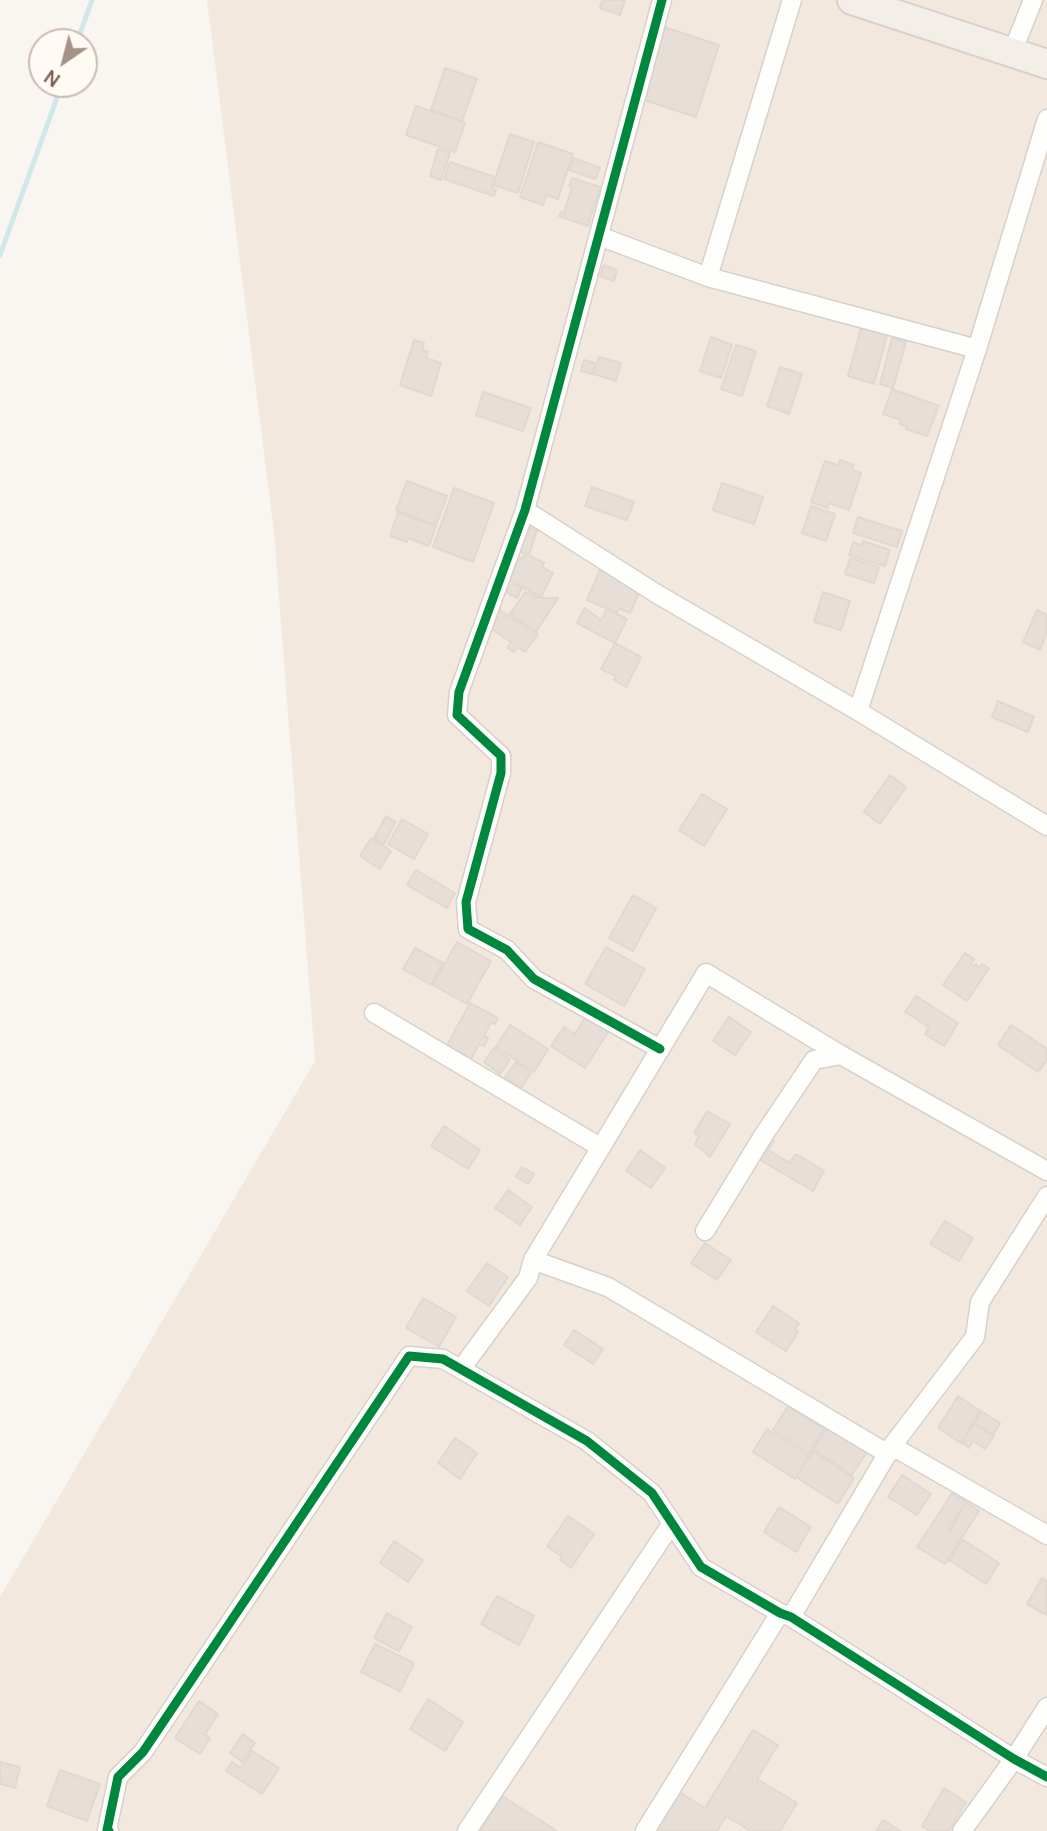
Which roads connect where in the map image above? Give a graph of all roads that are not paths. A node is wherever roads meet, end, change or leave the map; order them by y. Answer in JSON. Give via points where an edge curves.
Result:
{"nodes":[{"id":1,"x":663,"y":0,"type":"edge"},
{"id":2,"x":792,"y":0,"type":"edge"},
{"id":3,"x":852,"y":0,"type":"edge"},
{"id":4,"x":1033,"y":0,"type":"edge"},
{"id":5,"x":1012,"y":53,"type":"junction"},
{"id":6,"x":1047,"y":64,"type":"edge"},
{"id":7,"x":1047,"y":120,"type":"edge"},
{"id":8,"x":599,"y":236,"type":"junction"},
{"id":9,"x":708,"y":277,"type":"junction"},
{"id":10,"x":977,"y":349,"type":"junction"},
{"id":11,"x":525,"y":510,"type":"junction"},
{"id":12,"x":858,"y":711,"type":"junction"},
{"id":13,"x":1047,"y":826,"type":"edge"},
{"id":14,"x":374,"y":1013,"type":"dead end"},
{"id":15,"x":660,"y":1049,"type":"junction"},
{"id":16,"x":841,"y":1055,"type":"junction"},
{"id":17,"x":600,"y":1147,"type":"junction"},
{"id":18,"x":1047,"y":1171,"type":"edge"},
{"id":19,"x":1047,"y":1196,"type":"edge"},
{"id":20,"x":705,"y":1231,"type":"dead end"},
{"id":21,"x":533,"y":1260,"type":"junction"},
{"id":22,"x":461,"y":1369,"type":"junction"},
{"id":23,"x":890,"y":1450,"type":"junction"},
{"id":24,"x":672,"y":1523,"type":"junction"},
{"id":25,"x":1047,"y":1535,"type":"edge"},
{"id":26,"x":785,"y":1615,"type":"junction"},
{"id":27,"x":1047,"y":1707,"type":"edge"},
{"id":28,"x":1014,"y":1759,"type":"junction"},
{"id":29,"x":1047,"y":1777,"type":"edge"},
{"id":30,"x":108,"y":1831,"type":"edge"},
{"id":31,"x":467,"y":1831,"type":"edge"},
{"id":32,"x":645,"y":1831,"type":"edge"},
{"id":33,"x":962,"y":1831,"type":"edge"}],
"edges":[{"from":1,"to":8,"type":"street"},
{"from":2,"to":9,"type":"street"},
{"from":3,"to":5,"type":"main road"},
{"from":4,"to":5,"type":"street"},
{"from":5,"to":6,"type":"main road"},
{"from":7,"to":10,"type":"street"},
{"from":8,"to":9,"type":"street"},
{"from":8,"to":11,"type":"street"},
{"from":9,"to":10,"type":"street"},
{"from":10,"to":12,"type":"street"},
{"from":11,"to":12,"type":"street","via":[[657,594]]},
{"from":11,"to":15,"type":"street","via":[[459,692],[457,715],[501,756],[501,773],[466,902],[468,929],[507,950],[534,979]]},
{"from":12,"to":13,"type":"street"},
{"from":14,"to":17,"type":"street"},
{"from":15,"to":16,"type":"street","via":[[706,973]]},
{"from":15,"to":17,"type":"street"},
{"from":16,"to":18,"type":"street"},
{"from":16,"to":20,"type":"street","via":[[814,1060]]},
{"from":17,"to":21,"type":"street"},
{"from":19,"to":23,"type":"street","via":[[980,1302],[975,1336]]},
{"from":21,"to":22,"type":"street","via":[[528,1278]]},
{"from":21,"to":23,"type":"street","via":[[608,1287]]},
{"from":22,"to":24,"type":"street","via":[[587,1441],[652,1493]]},
{"from":22,"to":30,"type":"street","via":[[443,1359],[410,1356],[143,1752],[118,1777]]},
{"from":23,"to":25,"type":"street"},
{"from":23,"to":26,"type":"street"},
{"from":24,"to":26,"type":"street","via":[[701,1567]]},
{"from":24,"to":31,"type":"street"},
{"from":26,"to":28,"type":"street"},
{"from":26,"to":32,"type":"street"},
{"from":27,"to":28,"type":"street"},
{"from":28,"to":29,"type":"street"},
{"from":28,"to":33,"type":"street"}]}
